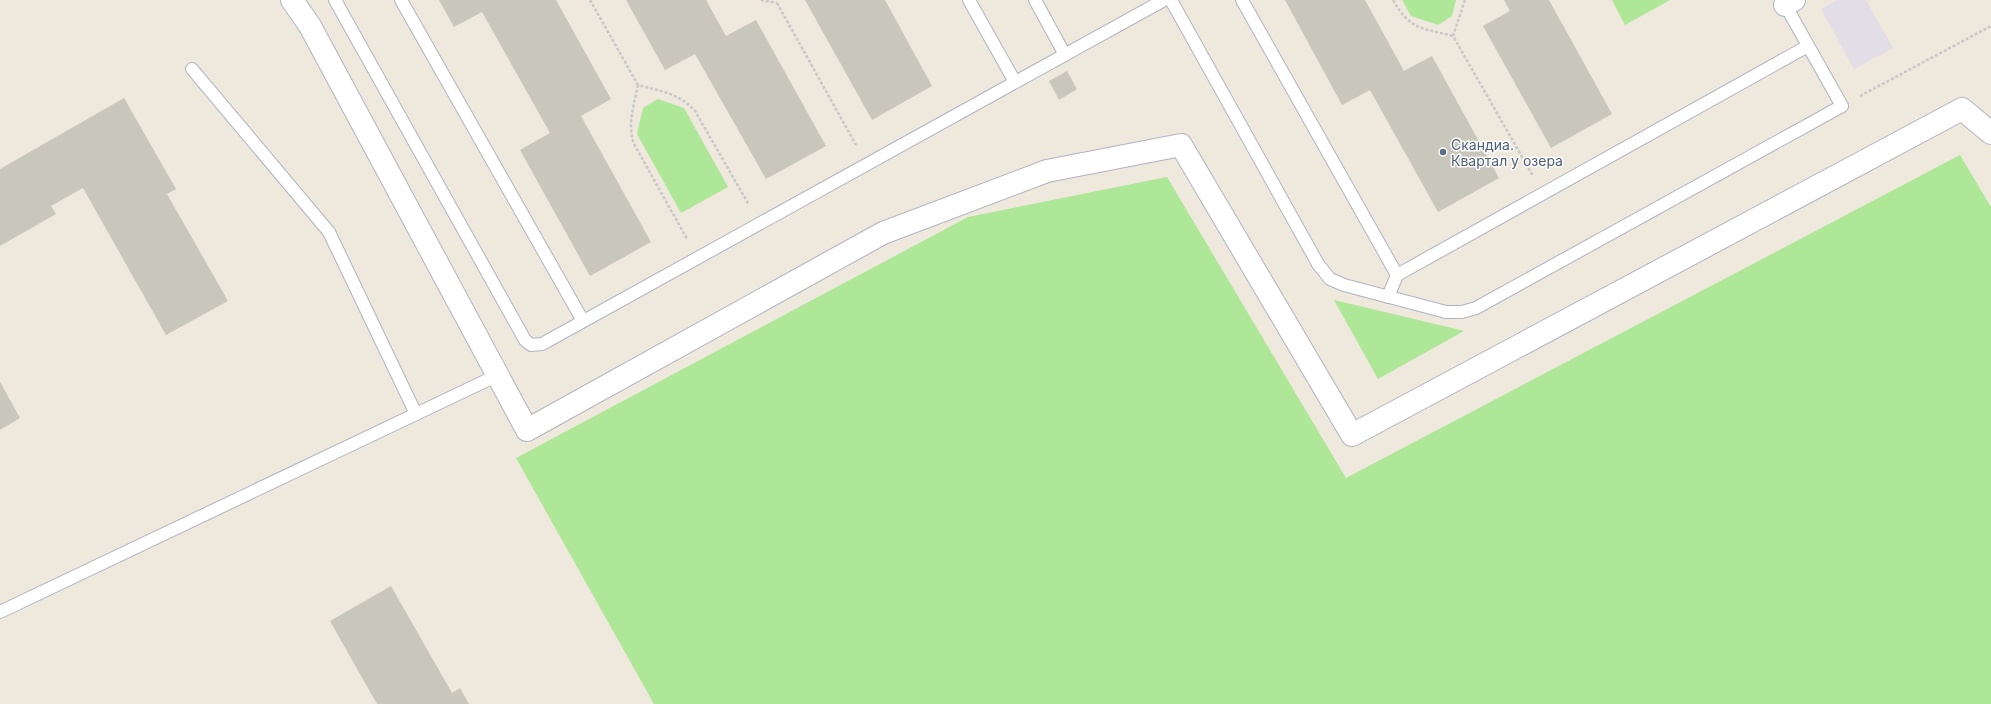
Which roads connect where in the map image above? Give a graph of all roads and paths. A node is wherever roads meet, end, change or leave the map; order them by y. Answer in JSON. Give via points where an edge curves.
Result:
{"nodes":[{"id":1,"x":292,"y":0,"type":"edge"},
{"id":2,"x":335,"y":0,"type":"edge"},
{"id":3,"x":401,"y":0,"type":"edge"},
{"id":4,"x":590,"y":0,"type":"edge"},
{"id":5,"x":760,"y":0,"type":"edge"},
{"id":6,"x":969,"y":0,"type":"edge"},
{"id":7,"x":1035,"y":0,"type":"edge"},
{"id":8,"x":1164,"y":0,"type":"edge"},
{"id":9,"x":1171,"y":0,"type":"edge"},
{"id":10,"x":1242,"y":0,"type":"edge"},
{"id":11,"x":1393,"y":0,"type":"edge"},
{"id":12,"x":1465,"y":0,"type":"edge"},
{"id":13,"x":778,"y":1,"type":"edge"},
{"id":14,"x":1787,"y":2,"type":"edge"},
{"id":15,"x":1991,"y":26,"type":"edge"},
{"id":16,"x":1453,"y":36,"type":"junction"},
{"id":17,"x":1808,"y":46,"type":"junction"},
{"id":18,"x":1065,"y":55,"type":"junction"},
{"id":19,"x":192,"y":69,"type":"dead end"},
{"id":20,"x":1015,"y":82,"type":"junction"},
{"id":21,"x":638,"y":85,"type":"junction"},
{"id":22,"x":1842,"y":106,"type":"junction"},
{"id":23,"x":1991,"y":133,"type":"edge"},
{"id":24,"x":856,"y":145,"type":"dead end"},
{"id":25,"x":1534,"y":179,"type":"dead end"},
{"id":26,"x":749,"y":204,"type":"dead end"},
{"id":27,"x":687,"y":239,"type":"dead end"},
{"id":28,"x":1397,"y":275,"type":"junction"},
{"id":29,"x":1388,"y":297,"type":"junction"},
{"id":30,"x":583,"y":321,"type":"junction"},
{"id":31,"x":498,"y":375,"type":"junction"},
{"id":32,"x":416,"y":414,"type":"junction"},
{"id":33,"x":0,"y":612,"type":"edge"}],
"edges":[{"from":1,"to":31,"type":"street","via":[[310,26]]},
{"from":2,"to":30,"type":"lane","via":[[525,340],[531,345],[542,344]]},
{"from":3,"to":30,"type":"lane"},
{"from":4,"to":21,"type":"path"},
{"from":5,"to":13,"type":"path"},
{"from":6,"to":20,"type":"lane"},
{"from":7,"to":18,"type":"lane"},
{"from":8,"to":18,"type":"lane"},
{"from":9,"to":29,"type":"lane","via":[[1318,264],[1330,279]]},
{"from":10,"to":28,"type":"lane"},
{"from":11,"to":16,"type":"path","via":[[1407,21],[1418,27]]},
{"from":12,"to":16,"type":"path"},
{"from":13,"to":24,"type":"path"},
{"from":14,"to":17,"type":"lane"},
{"from":15,"to":22,"type":"path"},
{"from":16,"to":25,"type":"path"},
{"from":17,"to":22,"type":"lane"},
{"from":17,"to":28,"type":"lane"},
{"from":18,"to":20,"type":"lane"},
{"from":19,"to":32,"type":"lane","via":[[329,232]]},
{"from":20,"to":30,"type":"lane"},
{"from":21,"to":26,"type":"path","via":[[686,101],[695,111]]},
{"from":21,"to":27,"type":"path","via":[[630,134]]},
{"from":22,"to":29,"type":"lane","via":[[1476,308],[1462,312],[1446,312]]},
{"from":23,"to":31,"type":"street","via":[[1962,110],[1352,435],[1181,145],[1047,171],[883,233],[527,430]]},
{"from":28,"to":29,"type":"lane"},
{"from":31,"to":32,"type":"lane"},
{"from":32,"to":33,"type":"lane"}]}
